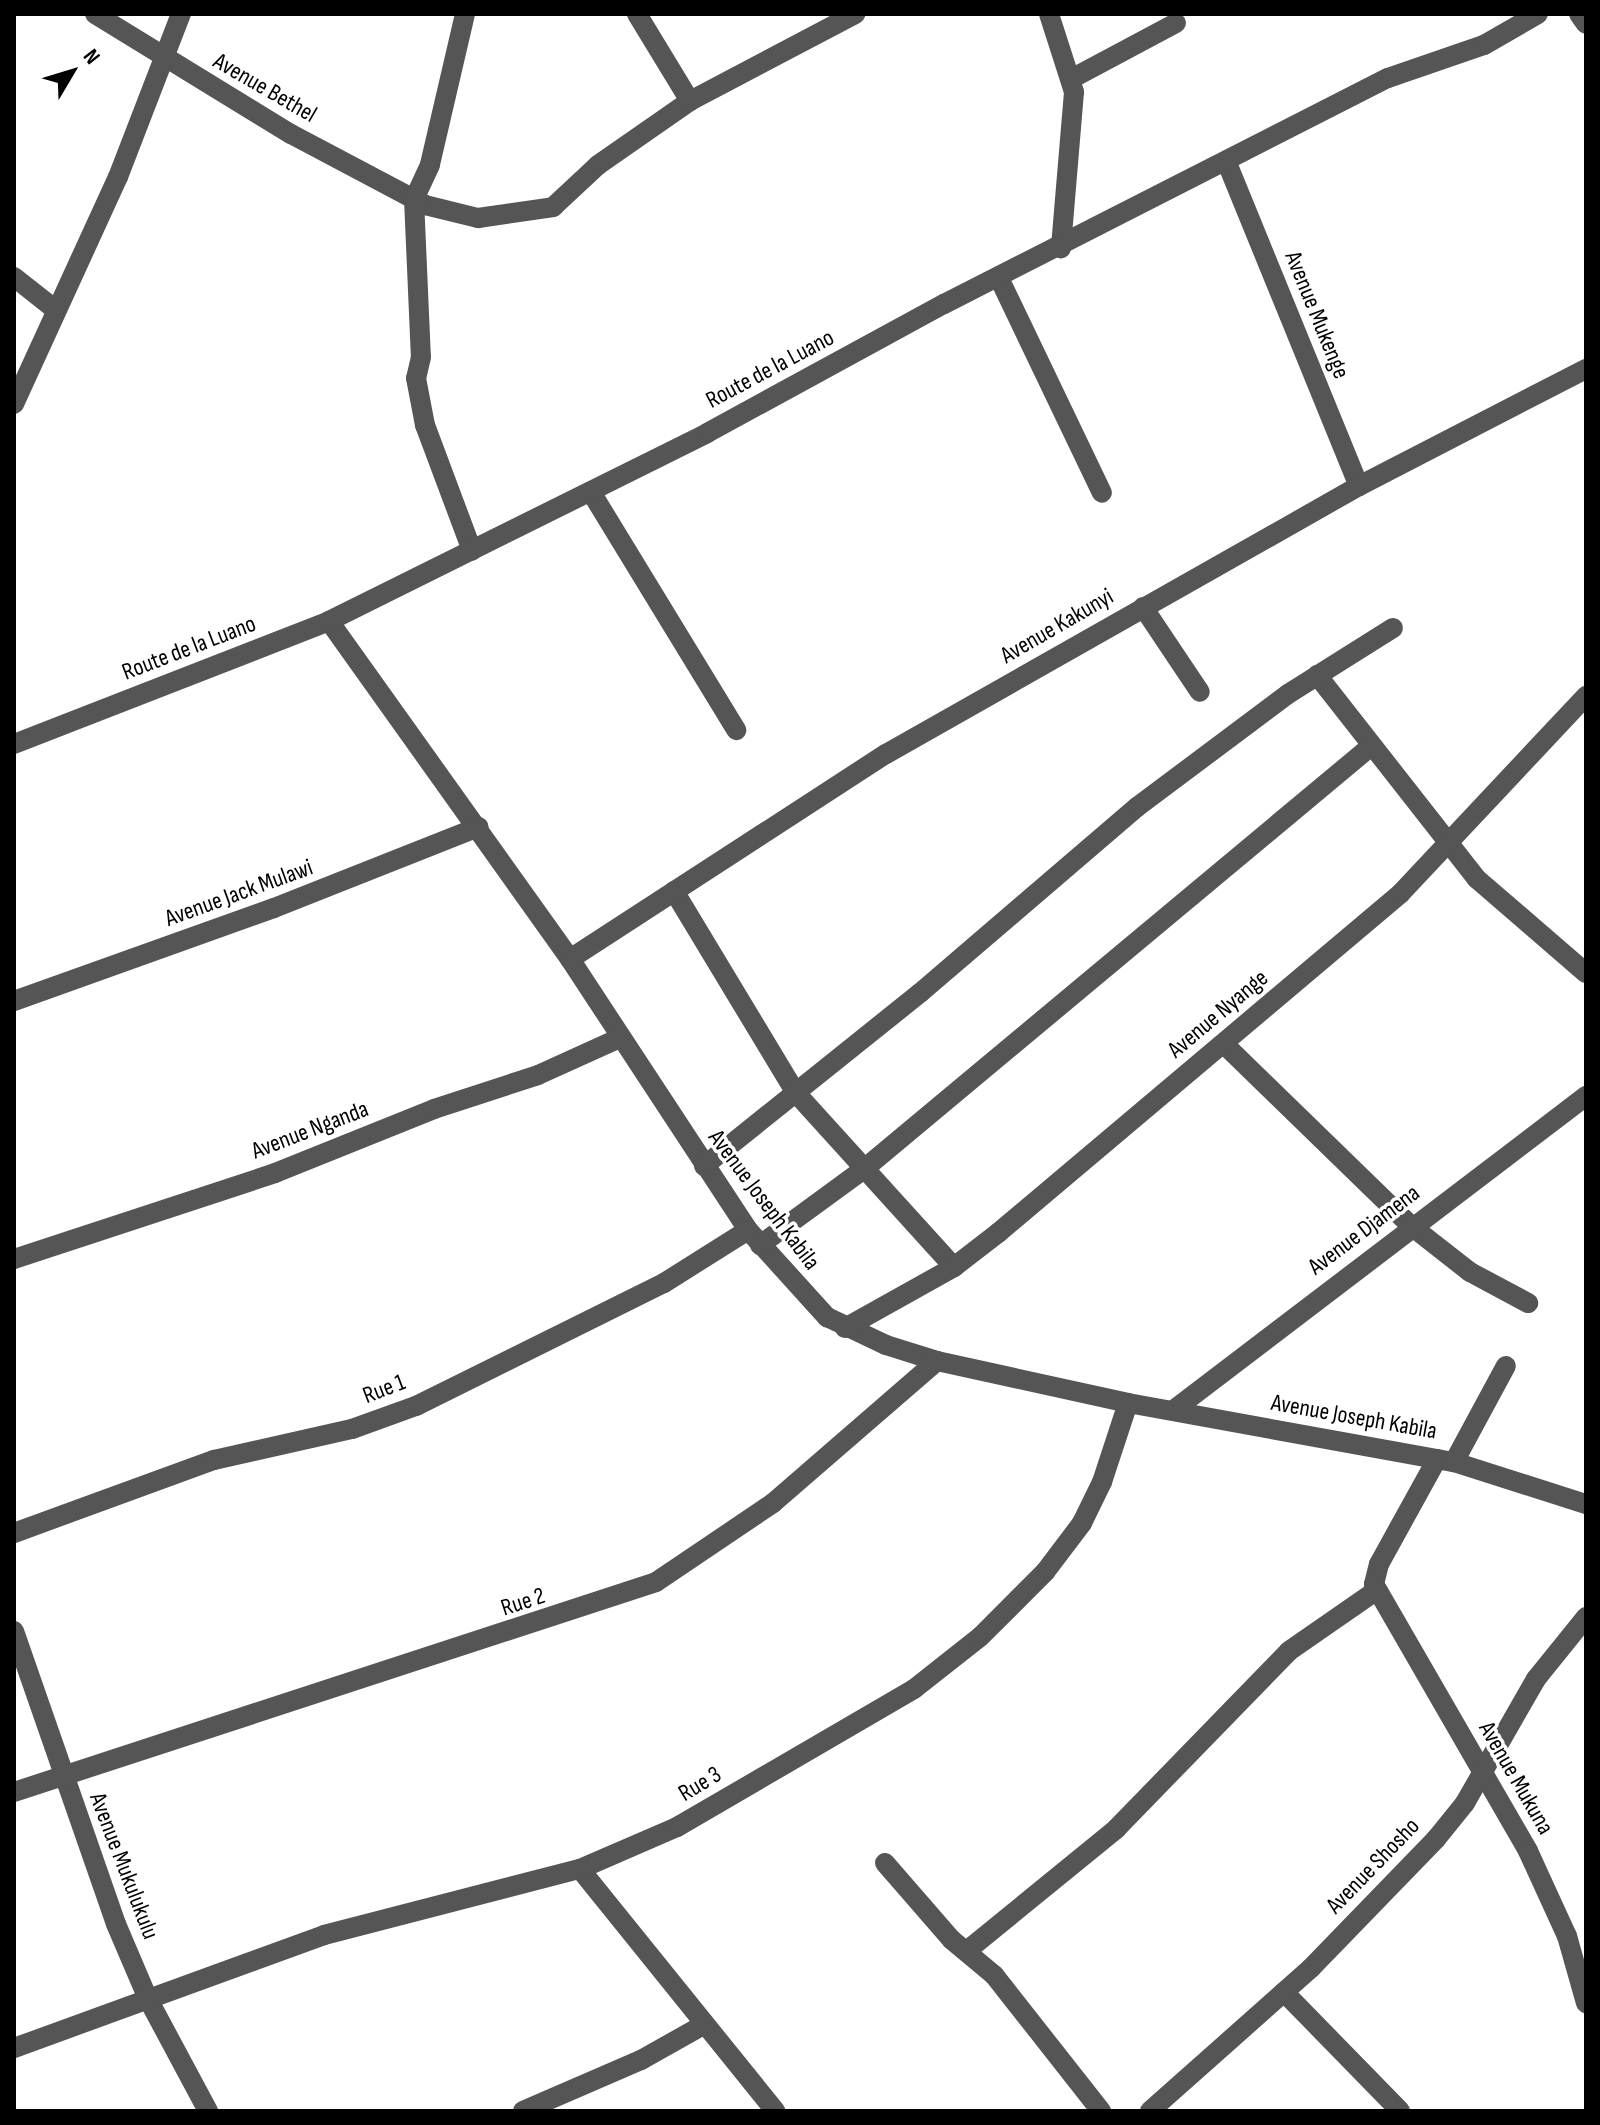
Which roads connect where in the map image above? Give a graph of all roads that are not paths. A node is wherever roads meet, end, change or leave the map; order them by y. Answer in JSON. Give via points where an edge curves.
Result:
{"nodes":[{"id":1,"x":95,"y":14,"type":"edge"},
{"id":2,"x":181,"y":14,"type":"edge"},
{"id":3,"x":465,"y":14,"type":"edge"},
{"id":4,"x":637,"y":14,"type":"edge"},
{"id":5,"x":855,"y":14,"type":"edge"},
{"id":6,"x":1049,"y":14,"type":"edge"},
{"id":7,"x":1538,"y":14,"type":"edge"},
{"id":8,"x":1579,"y":14,"type":"edge"},
{"id":9,"x":1176,"y":23,"type":"dead end"},
{"id":10,"x":1586,"y":24,"type":"edge"},
{"id":11,"x":166,"y":61,"type":"junction"},
{"id":12,"x":1071,"y":79,"type":"junction"},
{"id":13,"x":690,"y":101,"type":"junction"},
{"id":14,"x":1227,"y":163,"type":"junction"},
{"id":15,"x":414,"y":199,"type":"junction"},
{"id":16,"x":1061,"y":248,"type":"junction"},
{"id":17,"x":14,"y":277,"type":"edge"},
{"id":18,"x":999,"y":278,"type":"junction"},
{"id":19,"x":56,"y":310,"type":"junction"},
{"id":20,"x":1586,"y":369,"type":"edge"},
{"id":21,"x":14,"y":404,"type":"edge"},
{"id":22,"x":1359,"y":486,"type":"junction"},
{"id":23,"x":591,"y":492,"type":"junction"},
{"id":24,"x":1102,"y":493,"type":"dead end"},
{"id":25,"x":472,"y":551,"type":"junction"},
{"id":26,"x":1143,"y":607,"type":"junction"},
{"id":27,"x":329,"y":621,"type":"junction"},
{"id":28,"x":1393,"y":628,"type":"dead end"},
{"id":29,"x":1317,"y":675,"type":"junction"},
{"id":30,"x":1200,"y":692,"type":"dead end"},
{"id":31,"x":1585,"y":698,"type":"edge"},
{"id":32,"x":736,"y":730,"type":"dead end"},
{"id":33,"x":14,"y":744,"type":"edge"},
{"id":34,"x":1370,"y":747,"type":"junction"},
{"id":35,"x":479,"y":827,"type":"junction"},
{"id":36,"x":1450,"y":843,"type":"junction"},
{"id":37,"x":674,"y":891,"type":"junction"},
{"id":38,"x":570,"y":959,"type":"junction"},
{"id":39,"x":1586,"y":973,"type":"edge"},
{"id":40,"x":14,"y":1001,"type":"edge"},
{"id":41,"x":620,"y":1038,"type":"junction"},
{"id":42,"x":1224,"y":1044,"type":"junction"},
{"id":43,"x":796,"y":1093,"type":"junction"},
{"id":44,"x":1586,"y":1096,"type":"edge"},
{"id":45,"x":704,"y":1166,"type":"junction"},
{"id":46,"x":864,"y":1169,"type":"junction"},
{"id":47,"x":1410,"y":1225,"type":"junction"},
{"id":48,"x":754,"y":1237,"type":"junction"},
{"id":49,"x":14,"y":1259,"type":"edge"},
{"id":50,"x":954,"y":1267,"type":"junction"},
{"id":51,"x":1528,"y":1303,"type":"dead end"},
{"id":52,"x":845,"y":1328,"type":"junction"},
{"id":53,"x":937,"y":1361,"type":"junction"},
{"id":54,"x":1506,"y":1366,"type":"dead end"},
{"id":55,"x":1128,"y":1403,"type":"junction"},
{"id":56,"x":1175,"y":1409,"type":"junction"},
{"id":57,"x":1445,"y":1460,"type":"junction"},
{"id":58,"x":1586,"y":1504,"type":"edge"},
{"id":59,"x":14,"y":1533,"type":"edge"},
{"id":60,"x":1377,"y":1590,"type":"junction"},
{"id":61,"x":1586,"y":1617,"type":"edge"},
{"id":62,"x":14,"y":1631,"type":"edge"},
{"id":63,"x":1482,"y":1767,"type":"junction"},
{"id":64,"x":64,"y":1777,"type":"junction"},
{"id":65,"x":14,"y":1792,"type":"edge"},
{"id":66,"x":885,"y":1863,"type":"dead end"},
{"id":67,"x":580,"y":1869,"type":"junction"},
{"id":68,"x":969,"y":1949,"type":"junction"},
{"id":69,"x":1581,"y":1962,"type":"edge"},
{"id":70,"x":1284,"y":1992,"type":"junction"},
{"id":71,"x":148,"y":1999,"type":"junction"},
{"id":72,"x":1586,"y":2003,"type":"edge"},
{"id":73,"x":705,"y":2024,"type":"junction"},
{"id":74,"x":14,"y":2048,"type":"edge"},
{"id":75,"x":545,"y":2108,"type":"edge"},
{"id":76,"x":208,"y":2111,"type":"edge"},
{"id":77,"x":523,"y":2111,"type":"edge"},
{"id":78,"x":775,"y":2111,"type":"edge"},
{"id":79,"x":1101,"y":2111,"type":"edge"},
{"id":80,"x":1150,"y":2111,"type":"edge"},
{"id":81,"x":1400,"y":2111,"type":"edge"}],
"edges":[{"from":1,"to":11,"type":"street","name":"Avenue Bethel"},
{"from":2,"to":11,"type":"street"},
{"from":3,"to":15,"type":"street","via":[[430,165]]},
{"from":4,"to":13,"type":"street"},
{"from":5,"to":13,"type":"street","name":"Avenue Bethel"},
{"from":6,"to":12,"type":"street"},
{"from":7,"to":14,"type":"street","name":"Route de la Luano","via":[[1484,45],[1388,78]]},
{"from":8,"to":10,"type":"street"},
{"from":9,"to":12,"type":"street"},
{"from":11,"to":15,"type":"street","name":"Avenue Bethel"},
{"from":11,"to":19,"type":"street"},
{"from":12,"to":16,"type":"street","via":[[1074,106]]},
{"from":13,"to":15,"type":"street","name":"Avenue Bethel","via":[[598,165],[553,207],[528,215],[462,217]]},
{"from":14,"to":16,"type":"street","name":"Route de la Luano"},
{"from":14,"to":22,"type":"street","name":"Avenue Mukenge"},
{"from":15,"to":25,"type":"street","via":[[421,357],[416,378],[425,425]]},
{"from":16,"to":18,"type":"street","name":"Route de la Luano"},
{"from":17,"to":19,"type":"street"},
{"from":18,"to":23,"type":"street","name":"Route de la Luano"},
{"from":18,"to":24,"type":"street"},
{"from":19,"to":21,"type":"street"},
{"from":20,"to":22,"type":"street","name":"Avenue Kakunyi"},
{"from":22,"to":26,"type":"street","name":"Avenue Kakunyi"},
{"from":23,"to":25,"type":"street","name":"Route de la Luano"},
{"from":23,"to":32,"type":"street"},
{"from":25,"to":27,"type":"street","name":"Route de la Luano"},
{"from":26,"to":30,"type":"street"},
{"from":26,"to":37,"type":"street","name":"Avenue Kakunyi","via":[[886,754]]},
{"from":27,"to":33,"type":"street","name":"Route de la Luano"},
{"from":27,"to":35,"type":"street","name":"Avenue Joseph Kabila"},
{"from":28,"to":29,"type":"street"},
{"from":29,"to":34,"type":"street"},
{"from":29,"to":43,"type":"street","via":[[1137,807]]},
{"from":31,"to":36,"type":"street","name":"Avenue Nyange"},
{"from":34,"to":36,"type":"street"},
{"from":34,"to":46,"type":"street","name":"Rue 1"},
{"from":35,"to":38,"type":"street","name":"Avenue Joseph Kabila"},
{"from":35,"to":40,"type":"street","name":"Avenue Jack Mulawi","via":[[274,908]]},
{"from":36,"to":39,"type":"street","via":[[1477,879]]},
{"from":36,"to":42,"type":"street","name":"Avenue Nyange","via":[[1400,894]]},
{"from":37,"to":38,"type":"street","name":"Avenue Kakunyi"},
{"from":37,"to":43,"type":"street"},
{"from":38,"to":41,"type":"street","name":"Avenue Joseph Kabila"},
{"from":41,"to":45,"type":"street","name":"Avenue Joseph Kabila"},
{"from":41,"to":49,"type":"street","name":"Avenue Nganda","via":[[538,1075],[434,1109],[275,1173]]},
{"from":42,"to":47,"type":"street"},
{"from":42,"to":50,"type":"street","name":"Avenue Nyange"},
{"from":43,"to":45,"type":"street"},
{"from":43,"to":46,"type":"street"},
{"from":44,"to":47,"type":"street","name":"Avenue Djamena"},
{"from":45,"to":48,"type":"street","name":"Avenue Joseph Kabila"},
{"from":46,"to":48,"type":"street","name":"Rue 1"},
{"from":46,"to":50,"type":"street"},
{"from":47,"to":51,"type":"street","via":[[1470,1272]]},
{"from":47,"to":56,"type":"street","name":"Avenue Djamena"},
{"from":48,"to":52,"type":"street","name":"Avenue Joseph Kabila","via":[[811,1304]]},
{"from":48,"to":59,"type":"street","name":"Rue 1","via":[[416,1406],[352,1429],[214,1460]]},
{"from":50,"to":52,"type":"street","name":"Avenue Nyange"},
{"from":52,"to":53,"type":"street","name":"Avenue Joseph Kabila"},
{"from":53,"to":55,"type":"street","name":"Avenue Joseph Kabila"},
{"from":53,"to":64,"type":"street","name":"Rue 2","via":[[773,1503],[656,1582]]},
{"from":54,"to":57,"type":"street"},
{"from":55,"to":56,"type":"street","name":"Avenue Joseph Kabila"},
{"from":55,"to":67,"type":"street","name":"Rue 3","via":[[1107,1469],[1082,1523],[1045,1572],[981,1636],[877,1712],[651,1841]]},
{"from":56,"to":57,"type":"street","name":"Avenue Joseph Kabila"},
{"from":57,"to":58,"type":"street","name":"Avenue Joseph Kabila"},
{"from":57,"to":60,"type":"street","via":[[1379,1564]]},
{"from":60,"to":63,"type":"street","name":"Avenue Mukuna"},
{"from":60,"to":68,"type":"street","via":[[1289,1651],[1116,1829]]},
{"from":61,"to":63,"type":"street","name":"Avenue Shosho","via":[[1536,1679]]},
{"from":62,"to":64,"type":"street","name":"Avenue Mukulukulu"},
{"from":63,"to":69,"type":"street","name":"Avenue Mukuna"},
{"from":63,"to":70,"type":"street","name":"Avenue Shosho","via":[[1465,1803],[1436,1839]]},
{"from":64,"to":65,"type":"street","name":"Rue 2"},
{"from":64,"to":71,"type":"street","name":"Avenue Mukulukulu"},
{"from":66,"to":68,"type":"street","via":[[952,1940]]},
{"from":67,"to":71,"type":"street","name":"Rue 3","via":[[348,1927]]},
{"from":67,"to":73,"type":"street"},
{"from":68,"to":79,"type":"street"},
{"from":69,"to":72,"type":"street","name":"Avenue Mukuna"},
{"from":70,"to":80,"type":"street","name":"Avenue Shosho"},
{"from":70,"to":81,"type":"street"},
{"from":71,"to":74,"type":"street","name":"Rue 3"},
{"from":71,"to":76,"type":"street","name":"Avenue Mukulukulu"},
{"from":73,"to":75,"type":"street"},
{"from":73,"to":78,"type":"street"},
{"from":75,"to":77,"type":"street"}]}
